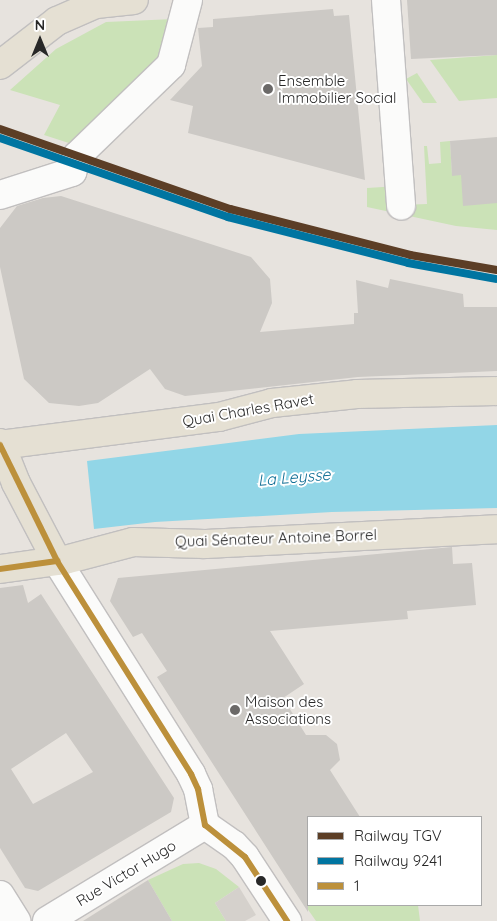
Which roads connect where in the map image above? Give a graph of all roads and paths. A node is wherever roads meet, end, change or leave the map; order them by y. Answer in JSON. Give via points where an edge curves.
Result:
{"nodes":[{"id":1,"x":134,"y":0,"type":"edge"},
{"id":2,"x":188,"y":0,"type":"edge"},
{"id":3,"x":386,"y":0,"type":"edge"},
{"id":4,"x":0,"y":65,"type":"edge"},
{"id":5,"x":0,"y":195,"type":"edge"},
{"id":6,"x":401,"y":205,"type":"dead end"},
{"id":7,"x":497,"y":391,"type":"edge"},
{"id":8,"x":0,"y":444,"type":"edge"},
{"id":9,"x":497,"y":529,"type":"edge"},
{"id":10,"x":57,"y":561,"type":"junction"},
{"id":11,"x":0,"y":569,"type":"edge"},
{"id":12,"x":205,"y":824,"type":"junction"},
{"id":13,"x":0,"y":895,"type":"edge"},
{"id":14,"x":16,"y":921,"type":"edge"},
{"id":15,"x":47,"y":921,"type":"edge"},
{"id":16,"x":287,"y":921,"type":"edge"}],
"edges":[{"from":1,"to":4,"type":"main road","via":[[96,4],[56,21]]},
{"from":2,"to":5,"type":"street","via":[[171,65],[77,156],[72,172]]},
{"from":3,"to":6,"type":"street"},
{"from":7,"to":8,"type":"main road","name":"Quai Charles Ravet","via":[[357,394],[272,402],[219,417]]},
{"from":8,"to":10,"type":"main road","via":[[16,483]]},
{"from":9,"to":10,"type":"main road","name":"Quai Sénateur Antoine Borrel","via":[[205,544],[133,542]]},
{"from":10,"to":11,"type":"main road","name":"Quai Sénateur Antoine Borrel"},
{"from":10,"to":12,"type":"street","via":[[190,774],[198,789]]},
{"from":12,"to":15,"type":"street","name":"Rue Victor Hugo"},
{"from":12,"to":16,"type":"street","via":[[245,857]]},
{"from":13,"to":14,"type":"street"}]}
